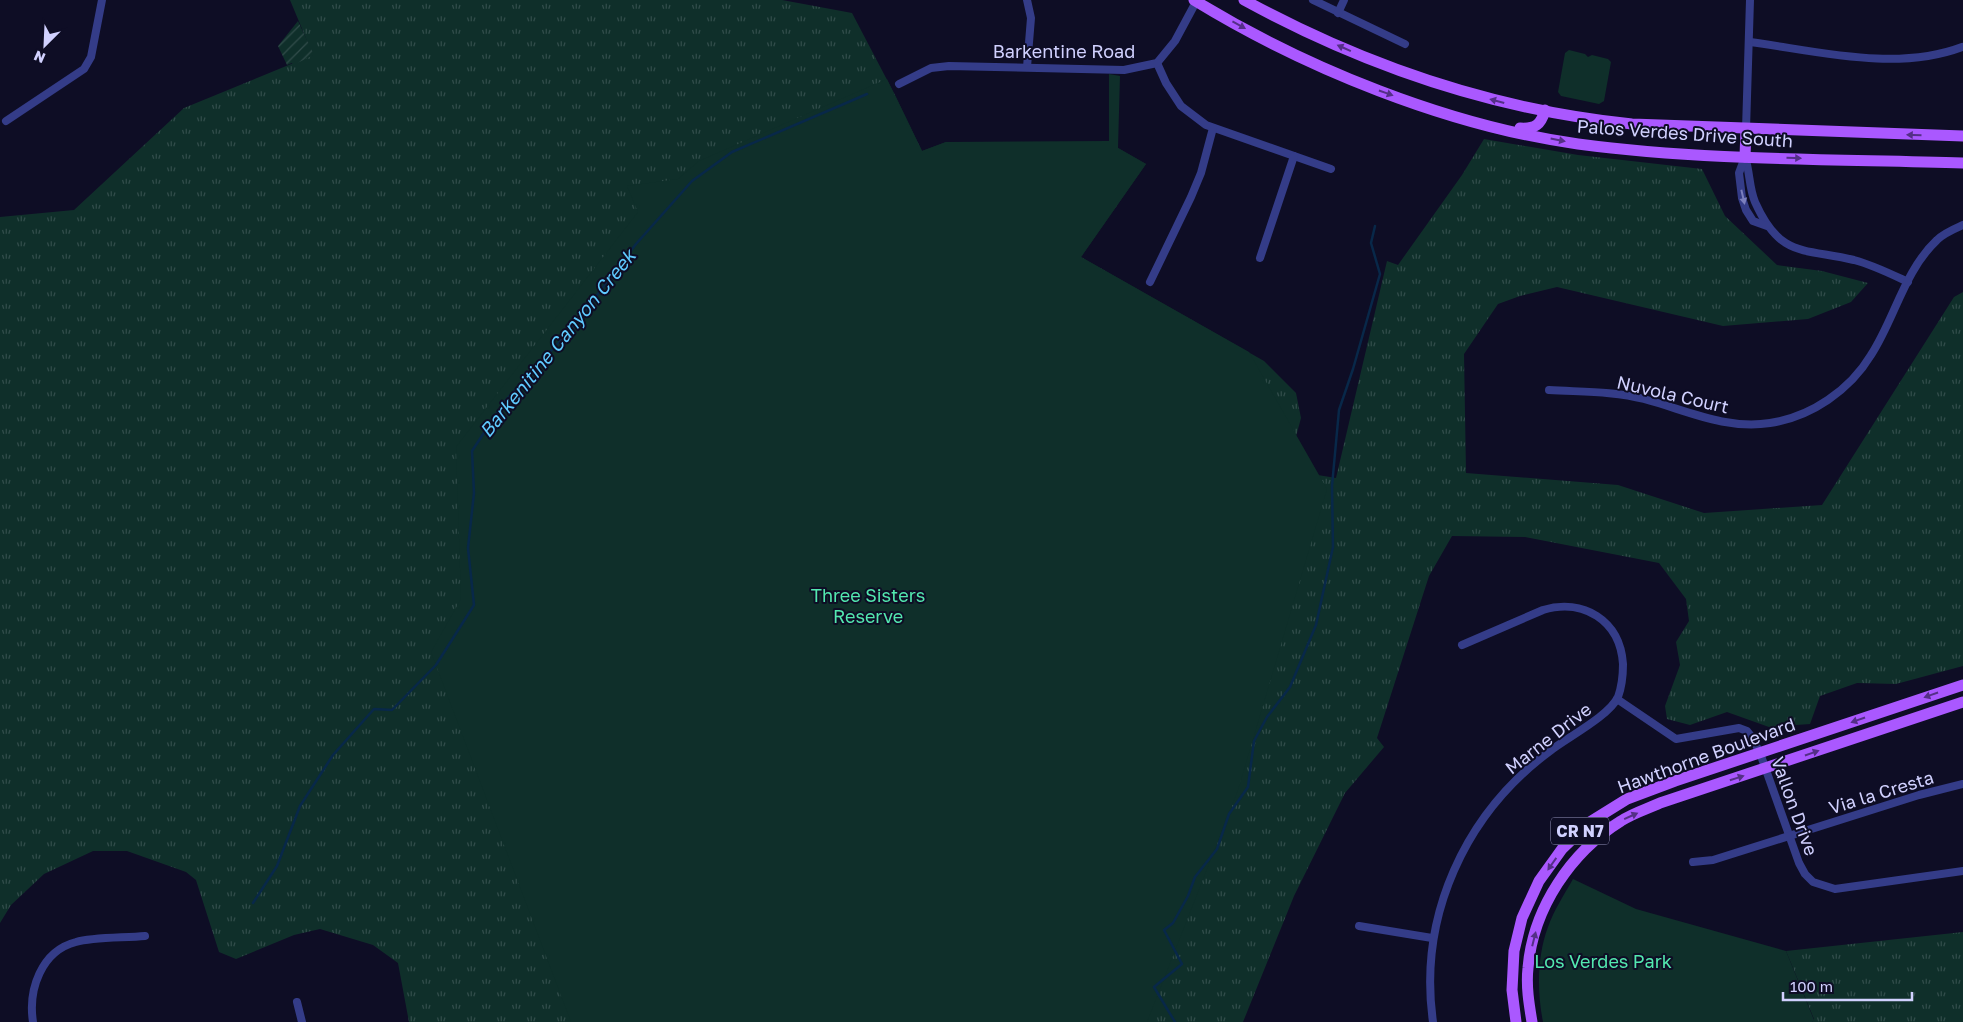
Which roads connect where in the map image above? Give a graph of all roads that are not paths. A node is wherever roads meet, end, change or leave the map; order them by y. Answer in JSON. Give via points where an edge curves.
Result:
{"nodes":[{"id":1,"x":102,"y":0,"type":"edge"},
{"id":2,"x":1027,"y":0,"type":"edge"},
{"id":3,"x":1244,"y":0,"type":"edge"},
{"id":4,"x":1313,"y":0,"type":"edge"},
{"id":5,"x":1344,"y":0,"type":"edge"},
{"id":6,"x":1750,"y":0,"type":"edge"},
{"id":7,"x":1196,"y":1,"type":"edge"},
{"id":8,"x":1338,"y":14,"type":"junction"},
{"id":9,"x":1750,"y":42,"type":"junction"},
{"id":10,"x":1405,"y":44,"type":"dead end"},
{"id":11,"x":1962,"y":47,"type":"dead end"},
{"id":12,"x":1157,"y":63,"type":"junction"},
{"id":13,"x":1027,"y":67,"type":"junction"},
{"id":14,"x":899,"y":84,"type":"dead end"},
{"id":15,"x":1545,"y":110,"type":"junction"},
{"id":16,"x":6,"y":121,"type":"dead end"},
{"id":17,"x":1476,"y":121,"type":"junction"},
{"id":18,"x":1213,"y":128,"type":"junction"},
{"id":19,"x":1746,"y":129,"type":"junction"},
{"id":20,"x":1963,"y":136,"type":"edge"},
{"id":21,"x":1294,"y":156,"type":"junction"},
{"id":22,"x":1745,"y":157,"type":"junction"},
{"id":23,"x":1963,"y":163,"type":"edge"},
{"id":24,"x":1331,"y":169,"type":"dead end"},
{"id":25,"x":1963,"y":225,"type":"edge"},
{"id":26,"x":1767,"y":226,"type":"junction"},
{"id":27,"x":1260,"y":258,"type":"dead end"},
{"id":28,"x":1150,"y":282,"type":"dead end"},
{"id":29,"x":1908,"y":282,"type":"junction"},
{"id":30,"x":1549,"y":390,"type":"dead end"},
{"id":31,"x":1462,"y":645,"type":"dead end"},
{"id":32,"x":1963,"y":685,"type":"edge"},
{"id":33,"x":1617,"y":699,"type":"junction"},
{"id":34,"x":1963,"y":702,"type":"edge"},
{"id":35,"x":1760,"y":753,"type":"junction"},
{"id":36,"x":1766,"y":768,"type":"junction"},
{"id":37,"x":1963,"y":784,"type":"edge"},
{"id":38,"x":1790,"y":836,"type":"junction"},
{"id":39,"x":1692,"y":862,"type":"dead end"},
{"id":40,"x":1963,"y":871,"type":"edge"},
{"id":41,"x":1359,"y":926,"type":"dead end"},
{"id":42,"x":145,"y":936,"type":"dead end"},
{"id":43,"x":1432,"y":938,"type":"junction"},
{"id":44,"x":296,"y":1002,"type":"dead end"},
{"id":45,"x":1514,"y":1009,"type":"junction"},
{"id":46,"x":33,"y":1022,"type":"edge"},
{"id":47,"x":302,"y":1022,"type":"edge"},
{"id":48,"x":1433,"y":1022,"type":"edge"},
{"id":49,"x":1516,"y":1022,"type":"edge"},
{"id":50,"x":1523,"y":1022,"type":"edge"},
{"id":51,"x":1532,"y":1022,"type":"edge"}],
"edges":[{"from":1,"to":16,"type":"street","via":[[88,63],[75,76]]},
{"from":2,"to":13,"type":"street","via":[[1031,18]]},
{"from":15,"to":3,"type":"main road","name":"Palos Verdes Drive South","one_way":true,"via":[[1508,104],[1398,70],[1347,50]]},
{"from":4,"to":8,"type":"street"},
{"from":5,"to":8,"type":"street"},
{"from":6,"to":9,"type":"street"},
{"from":7,"to":12,"type":"street","name":"Barkentine Road","via":[[1175,41]]},
{"from":7,"to":17,"type":"main road","name":"Palos Verdes Drive South","one_way":true,"via":[[1295,55],[1382,92]]},
{"from":8,"to":10,"type":"street"},
{"from":9,"to":11,"type":"street","via":[[1880,59],[1942,54]]},
{"from":9,"to":19,"type":"street"},
{"from":12,"to":13,"type":"street","name":"Barkentine Road","via":[[1124,70]]},
{"from":12,"to":18,"type":"street","via":[[1181,106]]},
{"from":13,"to":14,"type":"street","name":"Barkentine Road","via":[[931,68]]},
{"from":15,"to":17,"type":"main road","via":[[1543,120],[1533,128]]},
{"from":15,"to":19,"type":"main road","name":"Palos Verdes Drive South","via":[[1600,121]]},
{"from":17,"to":22,"type":"main road","name":"Palos Verdes Drive South","one_way":true,"via":[[1577,144]]},
{"from":18,"to":21,"type":"street"},
{"from":18,"to":28,"type":"street","via":[[1201,173]]},
{"from":20,"to":19,"type":"main road","name":"Palos Verdes Drive South","one_way":true},
{"from":19,"to":22,"type":"main road"},
{"from":21,"to":24,"type":"street"},
{"from":21,"to":27,"type":"street"},
{"from":22,"to":23,"type":"main road","name":"Palos Verdes Drive South","one_way":true},
{"from":22,"to":26,"type":"street","via":[[1755,202]]},
{"from":22,"to":26,"type":"street","one_way":true,"via":[[1739,173],[1742,198],[1753,221]]},
{"from":25,"to":29,"type":"street","name":"Nuvola Court","via":[[1938,239],[1917,264]]},
{"from":26,"to":29,"type":"street","via":[[1784,243],[1815,254],[1855,260]]},
{"from":29,"to":30,"type":"street","name":"Nuvola Court","via":[[1862,369],[1822,403],[1787,419],[1769,423],[1729,423],[1630,396]]},
{"from":31,"to":33,"type":"street","via":[[1555,607],[1586,610],[1610,627],[1618,639],[1623,672]]},
{"from":32,"to":35,"type":"main road","name":"Hawthorne Boulevard","number":"CR N7","one_way":true},
{"from":33,"to":35,"type":"street","name":"Vallon Drive","via":[[1676,739],[1739,728],[1747,731]]},
{"from":33,"to":43,"type":"street","name":"Marne Drive","via":[[1604,713],[1536,762],[1500,796],[1451,875]]},
{"from":36,"to":34,"type":"main road","name":"Hawthorne Boulevard","number":"CR N7","one_way":true},
{"from":35,"to":36,"type":"street","name":"Vallon Drive"},
{"from":35,"to":45,"type":"main road","name":"Hawthorne Boulevard","number":"CR N7","one_way":true,"via":[[1627,798],[1590,822],[1562,849],[1539,881],[1522,918],[1514,951]]},
{"from":36,"to":38,"type":"street","name":"Vallon Drive"},
{"from":51,"to":36,"type":"main road","name":"Hawthorne Boulevard","number":"CR N7","one_way":true,"via":[[1528,968],[1534,938],[1552,892],[1567,868],[1594,839],[1623,820],[1660,803]]},
{"from":37,"to":38,"type":"street","name":"Via la Cresta"},
{"from":38,"to":39,"type":"street","name":"Via la Cresta","via":[[1713,860]]},
{"from":38,"to":40,"type":"street","name":"Vallon Drive","via":[[1805,874],[1813,882],[1836,889]]},
{"from":41,"to":43,"type":"street"},
{"from":42,"to":46,"type":"street","via":[[76,942],[60,949],[47,961],[33,989]]},
{"from":43,"to":48,"type":"street","name":"Marne Drive"},
{"from":44,"to":47,"type":"street"},
{"from":45,"to":49,"type":"main road","name":"Hawthorne Boulevard","number":"CR N7"},
{"from":45,"to":50,"type":"main road"}]}
